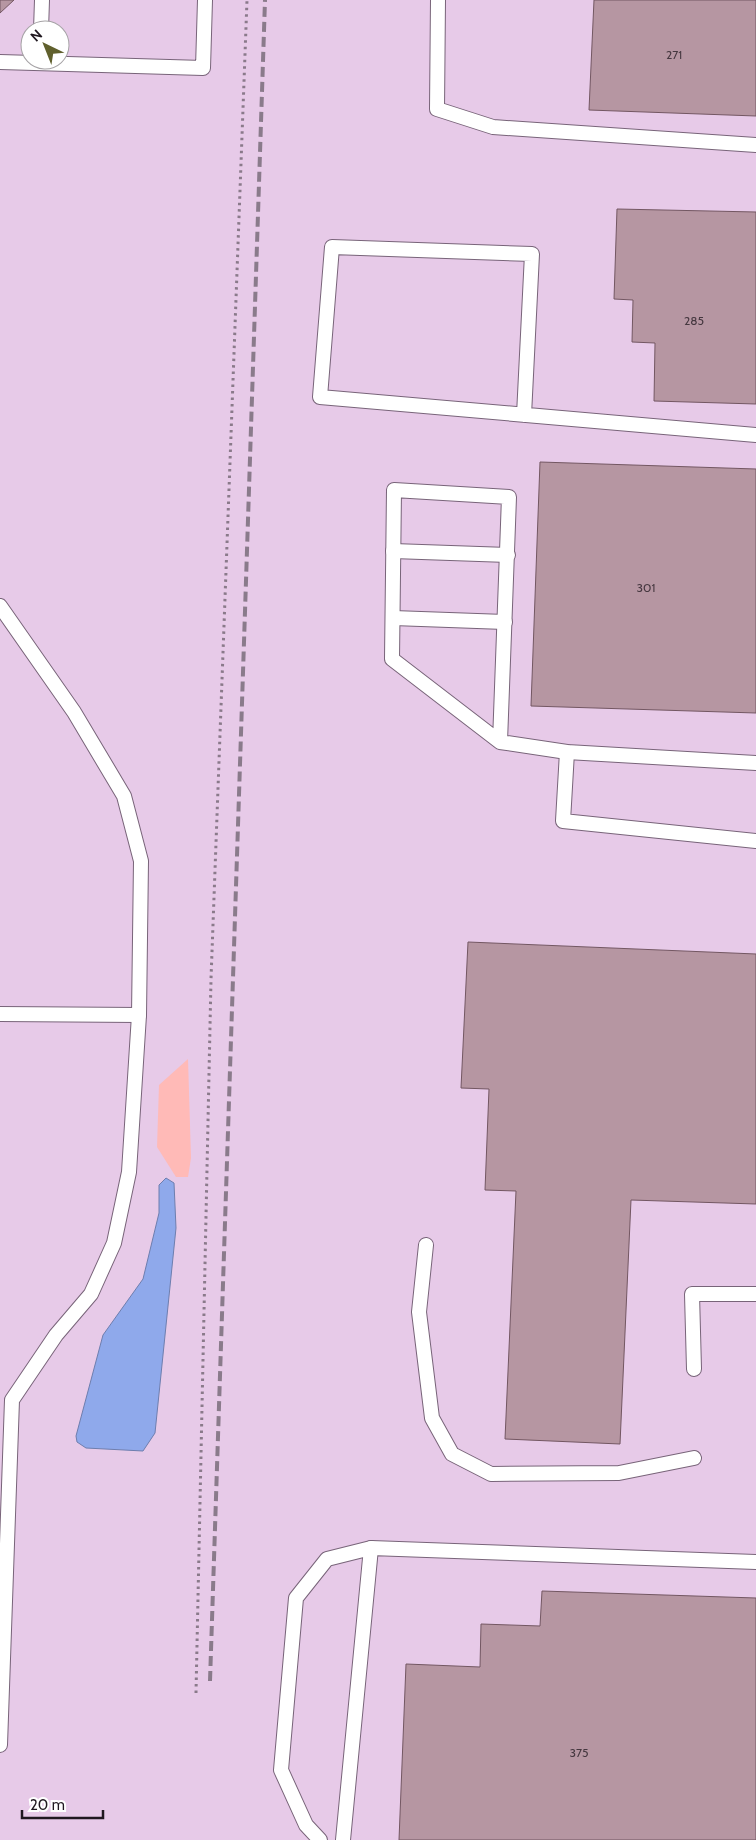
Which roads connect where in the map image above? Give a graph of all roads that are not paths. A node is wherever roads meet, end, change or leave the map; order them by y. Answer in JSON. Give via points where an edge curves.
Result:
{"nodes":[{"id":1,"x":42,"y":0,"type":"edge"},
{"id":2,"x":205,"y":0,"type":"edge"},
{"id":3,"x":438,"y":0,"type":"edge"},
{"id":4,"x":41,"y":20,"type":"edge"},
{"id":5,"x":0,"y":62,"type":"edge"},
{"id":6,"x":20,"y":62,"type":"edge"},
{"id":7,"x":70,"y":63,"type":"edge"},
{"id":8,"x":756,"y":145,"type":"edge"},
{"id":9,"x":524,"y":415,"type":"junction"},
{"id":10,"x":756,"y":435,"type":"edge"},
{"id":11,"x":392,"y":550,"type":"junction"},
{"id":12,"x":508,"y":555,"type":"junction"},
{"id":13,"x":0,"y":606,"type":"edge"},
{"id":14,"x":393,"y":618,"type":"junction"},
{"id":15,"x":505,"y":622,"type":"junction"},
{"id":16,"x":500,"y":742,"type":"junction"},
{"id":17,"x":567,"y":752,"type":"junction"},
{"id":18,"x":756,"y":763,"type":"edge"},
{"id":19,"x":756,"y":841,"type":"edge"},
{"id":20,"x":0,"y":1014,"type":"edge"},
{"id":21,"x":139,"y":1015,"type":"junction"},
{"id":22,"x":426,"y":1245,"type":"dead end"},
{"id":23,"x":756,"y":1294,"type":"edge"},
{"id":24,"x":694,"y":1369,"type":"dead end"},
{"id":25,"x":694,"y":1458,"type":"dead end"},
{"id":26,"x":371,"y":1548,"type":"junction"},
{"id":27,"x":756,"y":1562,"type":"edge"},
{"id":28,"x":0,"y":1745,"type":"edge"},
{"id":29,"x":320,"y":1840,"type":"edge"},
{"id":30,"x":343,"y":1840,"type":"edge"}],
"edges":[{"from":1,"to":4,"type":"lane"},
{"from":2,"to":7,"type":"lane","via":[[203,68]]},
{"from":3,"to":8,"type":"lane","via":[[438,109],[493,127]]},
{"from":5,"to":6,"type":"lane"},
{"from":9,"to":9,"type":"lane","via":[[320,396],[332,247],[532,254]]},
{"from":9,"to":10,"type":"lane"},
{"from":11,"to":12,"type":"lane"},
{"from":11,"to":12,"type":"lane","via":[[394,490],[510,497]]},
{"from":11,"to":14,"type":"lane"},
{"from":12,"to":15,"type":"lane"},
{"from":13,"to":21,"type":"lane","via":[[74,712],[124,796],[142,861]]},
{"from":14,"to":15,"type":"lane"},
{"from":14,"to":16,"type":"lane","via":[[392,659]]},
{"from":15,"to":16,"type":"lane"},
{"from":16,"to":17,"type":"lane"},
{"from":17,"to":18,"type":"lane"},
{"from":17,"to":19,"type":"lane","via":[[563,820]]},
{"from":20,"to":21,"type":"lane"},
{"from":21,"to":28,"type":"lane","via":[[129,1172],[114,1243],[91,1294],[56,1335],[12,1400]]},
{"from":22,"to":25,"type":"lane","via":[[419,1312],[432,1418],[452,1454],[491,1474],[619,1473]]},
{"from":23,"to":24,"type":"lane","via":[[692,1294]]},
{"from":26,"to":27,"type":"lane"},
{"from":26,"to":29,"type":"lane","via":[[327,1559],[296,1598],[281,1770],[306,1826]]},
{"from":26,"to":30,"type":"lane"}]}
